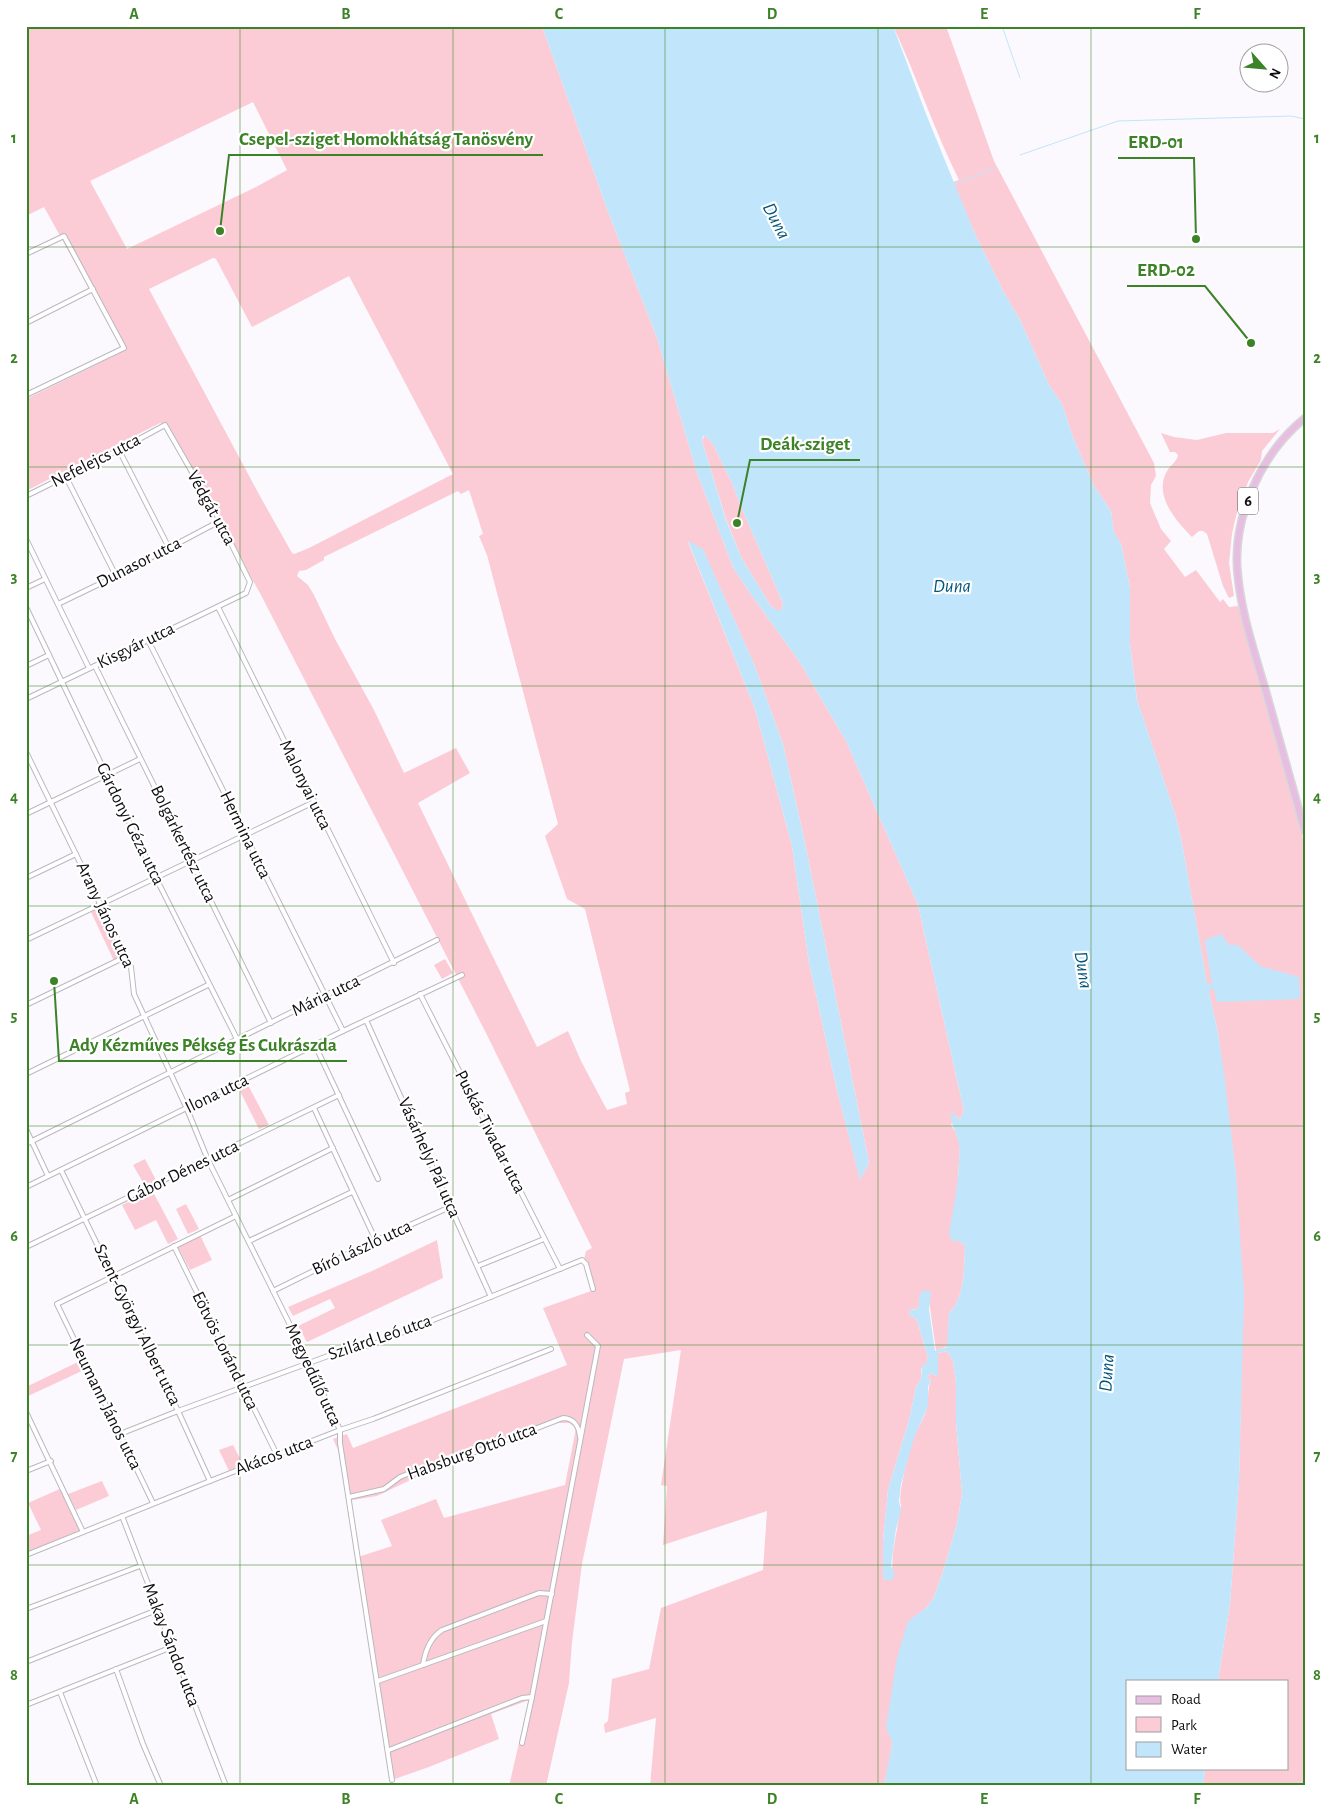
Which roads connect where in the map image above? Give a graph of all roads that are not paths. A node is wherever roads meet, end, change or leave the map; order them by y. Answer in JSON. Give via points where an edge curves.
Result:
{"nodes":[{"id":1,"x":26,"y":254,"type":"edge"},
{"id":2,"x":93,"y":289,"type":"junction"},
{"id":3,"x":26,"y":323,"type":"edge"},
{"id":4,"x":26,"y":395,"type":"edge"},
{"id":5,"x":1305,"y":418,"type":"edge"},
{"id":6,"x":165,"y":425,"type":"joint"},
{"id":7,"x":119,"y":450,"type":"junction"},
{"id":8,"x":66,"y":477,"type":"junction"},
{"id":9,"x":26,"y":496,"type":"edge"},
{"id":10,"x":220,"y":522,"type":"junction"},
{"id":11,"x":26,"y":539,"type":"edge"},
{"id":12,"x":169,"y":548,"type":"junction"},
{"id":13,"x":116,"y":576,"type":"junction"},
{"id":14,"x":45,"y":579,"type":"junction"},
{"id":15,"x":26,"y":588,"type":"edge"},
{"id":16,"x":246,"y":593,"type":"joint"},
{"id":17,"x":58,"y":604,"type":"junction"},
{"id":18,"x":218,"y":606,"type":"junction"},
{"id":19,"x":26,"y":607,"type":"edge"},
{"id":20,"x":148,"y":640,"type":"junction"},
{"id":21,"x":49,"y":655,"type":"junction"},
{"id":22,"x":26,"y":666,"type":"edge"},
{"id":23,"x":95,"y":666,"type":"junction"},
{"id":24,"x":89,"y":668,"type":"junction"},
{"id":25,"x":61,"y":681,"type":"junction"},
{"id":26,"x":26,"y":699,"type":"edge"},
{"id":27,"x":26,"y":752,"type":"edge"},
{"id":28,"x":140,"y":759,"type":"junction"},
{"id":29,"x":106,"y":775,"type":"junction"},
{"id":30,"x":50,"y":802,"type":"junction"},
{"id":31,"x":314,"y":802,"type":"junction"},
{"id":32,"x":26,"y":814,"type":"edge"},
{"id":33,"x":1305,"y":832,"type":"edge"},
{"id":34,"x":245,"y":835,"type":"junction"},
{"id":35,"x":76,"y":854,"type":"junction"},
{"id":36,"x":191,"y":861,"type":"junction"},
{"id":37,"x":26,"y":878,"type":"edge"},
{"id":38,"x":156,"y":878,"type":"junction"},
{"id":39,"x":100,"y":904,"type":"junction"},
{"id":40,"x":26,"y":940,"type":"edge"},
{"id":41,"x":437,"y":940,"type":"dead end"},
{"id":42,"x":125,"y":957,"type":"junction"},
{"id":43,"x":394,"y":963,"type":"junction"},
{"id":44,"x":462,"y":975,"type":"dead end"},
{"id":45,"x":208,"y":985,"type":"junction"},
{"id":46,"x":420,"y":994,"type":"junction"},
{"id":47,"x":325,"y":996,"type":"junction"},
{"id":48,"x":26,"y":1005,"type":"edge"},
{"id":49,"x":144,"y":1016,"type":"junction"},
{"id":50,"x":366,"y":1020,"type":"junction"},
{"id":51,"x":270,"y":1023,"type":"junction"},
{"id":52,"x":343,"y":1031,"type":"junction"},
{"id":53,"x":237,"y":1039,"type":"junction"},
{"id":54,"x":314,"y":1045,"type":"junction"},
{"id":55,"x":171,"y":1073,"type":"junction"},
{"id":56,"x":26,"y":1074,"type":"edge"},
{"id":57,"x":339,"y":1095,"type":"junction"},
{"id":58,"x":187,"y":1108,"type":"junction"},
{"id":59,"x":314,"y":1108,"type":"junction"},
{"id":60,"x":26,"y":1129,"type":"edge"},
{"id":61,"x":32,"y":1141,"type":"junction"},
{"id":62,"x":26,"y":1144,"type":"edge"},
{"id":63,"x":333,"y":1148,"type":"junction"},
{"id":64,"x":208,"y":1160,"type":"junction"},
{"id":65,"x":61,"y":1170,"type":"junction"},
{"id":66,"x":48,"y":1176,"type":"junction"},
{"id":67,"x":378,"y":1179,"type":"dead end"},
{"id":68,"x":26,"y":1187,"type":"edge"},
{"id":69,"x":352,"y":1192,"type":"junction"},
{"id":70,"x":228,"y":1200,"type":"junction"},
{"id":71,"x":450,"y":1207,"type":"junction"},
{"id":72,"x":236,"y":1216,"type":"junction"},
{"id":73,"x":86,"y":1218,"type":"junction"},
{"id":74,"x":544,"y":1239,"type":"junction"},
{"id":75,"x":249,"y":1241,"type":"junction"},
{"id":76,"x":376,"y":1241,"type":"junction"},
{"id":77,"x":174,"y":1246,"type":"junction"},
{"id":78,"x":26,"y":1248,"type":"edge"},
{"id":79,"x":478,"y":1266,"type":"junction"},
{"id":80,"x":560,"y":1269,"type":"junction"},
{"id":81,"x":113,"y":1276,"type":"junction"},
{"id":82,"x":593,"y":1289,"type":"dead end"},
{"id":83,"x":273,"y":1291,"type":"junction"},
{"id":84,"x":491,"y":1297,"type":"junction"},
{"id":85,"x":587,"y":1335,"type":"dead end"},
{"id":86,"x":551,"y":1349,"type":"dead end"},
{"id":87,"x":309,"y":1363,"type":"junction"},
{"id":88,"x":243,"y":1388,"type":"junction"},
{"id":89,"x":178,"y":1411,"type":"junction"},
{"id":90,"x":26,"y":1412,"type":"edge"},
{"id":91,"x":340,"y":1430,"type":"junction"},
{"id":92,"x":120,"y":1434,"type":"junction"},
{"id":93,"x":581,"y":1443,"type":"junction"},
{"id":94,"x":277,"y":1455,"type":"junction"},
{"id":95,"x":50,"y":1461,"type":"junction"},
{"id":96,"x":26,"y":1471,"type":"edge"},
{"id":97,"x":210,"y":1481,"type":"junction"},
{"id":98,"x":349,"y":1497,"type":"junction"},
{"id":99,"x":154,"y":1503,"type":"junction"},
{"id":100,"x":122,"y":1516,"type":"junction"},
{"id":101,"x":83,"y":1532,"type":"junction"},
{"id":102,"x":26,"y":1555,"type":"edge"},
{"id":103,"x":140,"y":1566,"type":"junction"},
{"id":104,"x":552,"y":1594,"type":"junction"},
{"id":105,"x":26,"y":1609,"type":"edge"},
{"id":106,"x":157,"y":1610,"type":"junction"},
{"id":107,"x":546,"y":1621,"type":"junction"},
{"id":108,"x":172,"y":1647,"type":"junction"},
{"id":109,"x":26,"y":1662,"type":"edge"},
{"id":110,"x":423,"y":1665,"type":"junction"},
{"id":111,"x":116,"y":1669,"type":"junction"},
{"id":112,"x":378,"y":1681,"type":"junction"},
{"id":113,"x":60,"y":1692,"type":"junction"},
{"id":114,"x":532,"y":1696,"type":"junction"},
{"id":115,"x":26,"y":1705,"type":"edge"},
{"id":116,"x":522,"y":1743,"type":"dead end"},
{"id":117,"x":389,"y":1750,"type":"junction"},
{"id":118,"x":392,"y":1780,"type":"dead end"},
{"id":119,"x":97,"y":1786,"type":"edge"},
{"id":120,"x":161,"y":1786,"type":"edge"},
{"id":121,"x":226,"y":1786,"type":"edge"}],
"edges":[{"from":1,"to":2,"type":"street","via":[[64,236]]},
{"from":2,"to":3,"type":"street"},
{"from":2,"to":4,"type":"street","via":[[124,348]]},
{"from":5,"to":33,"type":"main road","number":"6","via":[[1283,439],[1254,485],[1238,544],[1238,576],[1248,627]]},
{"from":6,"to":7,"type":"street","name":"Nefelejcs utca"},
{"from":6,"to":10,"type":"street","name":"Védgát utca"},
{"from":7,"to":8,"type":"street","name":"Nefelejcs utca"},
{"from":7,"to":12,"type":"street"},
{"from":8,"to":9,"type":"street","name":"Nefelejcs utca"},
{"from":8,"to":13,"type":"street"},
{"from":10,"to":12,"type":"street","name":"Dunasor utca"},
{"from":10,"to":16,"type":"street","name":"Védgát utca","via":[[250,579]]},
{"from":11,"to":14,"type":"street"},
{"from":12,"to":13,"type":"street","name":"Dunasor utca"},
{"from":13,"to":17,"type":"street","name":"Dunasor utca"},
{"from":14,"to":15,"type":"street"},
{"from":14,"to":17,"type":"street"},
{"from":16,"to":18,"type":"street","name":"Kisgyár utca"},
{"from":17,"to":24,"type":"street"},
{"from":18,"to":20,"type":"street","name":"Kisgyár utca"},
{"from":18,"to":31,"type":"street","name":"Malonyai utca"},
{"from":19,"to":21,"type":"street","name":"Gárdonyi Géza utca"},
{"from":20,"to":23,"type":"street","name":"Kisgyár utca"},
{"from":20,"to":34,"type":"street","name":"Hermina utca"},
{"from":21,"to":22,"type":"street"},
{"from":21,"to":25,"type":"street","name":"Gárdonyi Géza utca"},
{"from":23,"to":24,"type":"street","name":"Kisgyár utca"},
{"from":23,"to":28,"type":"street","name":"Bolgárkertész utca"},
{"from":24,"to":25,"type":"street","name":"Kisgyár utca"},
{"from":25,"to":26,"type":"street","name":"Kisgyár utca"},
{"from":25,"to":29,"type":"street","name":"Gárdonyi Géza utca"},
{"from":27,"to":30,"type":"street","name":"Arany János utca"},
{"from":28,"to":29,"type":"street"},
{"from":28,"to":36,"type":"street","name":"Bolgárkertész utca"},
{"from":29,"to":30,"type":"street"},
{"from":29,"to":38,"type":"street","name":"Gárdonyi Géza utca"},
{"from":30,"to":32,"type":"street"},
{"from":30,"to":35,"type":"street","name":"Arany János utca"},
{"from":31,"to":34,"type":"street"},
{"from":31,"to":43,"type":"street","name":"Malonyai utca"},
{"from":34,"to":36,"type":"street"},
{"from":34,"to":47,"type":"street","name":"Hermina utca"},
{"from":35,"to":37,"type":"street"},
{"from":35,"to":39,"type":"street","name":"Arany János utca"},
{"from":36,"to":38,"type":"street"},
{"from":36,"to":51,"type":"street","name":"Bolgárkertész utca"},
{"from":38,"to":39,"type":"street"},
{"from":38,"to":45,"type":"street","name":"Gárdonyi Géza utca"},
{"from":39,"to":40,"type":"street"},
{"from":39,"to":42,"type":"street","name":"Arany János utca"},
{"from":41,"to":43,"type":"street","name":"Mária utca"},
{"from":42,"to":48,"type":"street"},
{"from":42,"to":49,"type":"street","name":"Arany János utca","via":[[132,972],[134,994]]},
{"from":43,"to":47,"type":"street","name":"Mária utca"},
{"from":44,"to":46,"type":"street","name":"Ilona utca"},
{"from":45,"to":49,"type":"street"},
{"from":45,"to":53,"type":"street","name":"Gárdonyi Géza utca"},
{"from":46,"to":50,"type":"street","name":"Ilona utca"},
{"from":46,"to":74,"type":"street","name":"Puskás Tivadar utca"},
{"from":47,"to":51,"type":"street","name":"Mária utca"},
{"from":47,"to":52,"type":"street","name":"Hermina utca"},
{"from":49,"to":55,"type":"street","name":"Arany János utca"},
{"from":49,"to":56,"type":"street"},
{"from":50,"to":52,"type":"street","name":"Ilona utca"},
{"from":50,"to":71,"type":"street","name":"Vásárhelyi Pál utca"},
{"from":51,"to":53,"type":"street","name":"Mária utca"},
{"from":52,"to":54,"type":"street","name":"Ilona utca"},
{"from":53,"to":55,"type":"street","name":"Mária utca"},
{"from":54,"to":57,"type":"street"},
{"from":54,"to":58,"type":"street","name":"Ilona utca"},
{"from":55,"to":58,"type":"street","name":"Arany János utca"},
{"from":55,"to":61,"type":"street","name":"Mária utca"},
{"from":57,"to":59,"type":"street","name":"Gábor Dénes utca"},
{"from":57,"to":67,"type":"street"},
{"from":58,"to":64,"type":"street","name":"Megyedűlő utca"},
{"from":58,"to":65,"type":"street","name":"Ilona utca"},
{"from":59,"to":63,"type":"street"},
{"from":59,"to":64,"type":"street","name":"Gábor Dénes utca"},
{"from":60,"to":61,"type":"street"},
{"from":61,"to":62,"type":"street","name":"Mária utca"},
{"from":61,"to":66,"type":"street"},
{"from":63,"to":69,"type":"street"},
{"from":63,"to":70,"type":"street"},
{"from":64,"to":70,"type":"street","name":"Megyedűlő utca"},
{"from":64,"to":73,"type":"street","name":"Gábor Dénes utca"},
{"from":65,"to":66,"type":"street","name":"Ilona utca"},
{"from":65,"to":73,"type":"street","name":"Szent-Györgyi Albert utca"},
{"from":66,"to":68,"type":"street","name":"Ilona utca"},
{"from":69,"to":75,"type":"street"},
{"from":69,"to":76,"type":"street"},
{"from":70,"to":72,"type":"street","name":"Megyedűlő utca"},
{"from":71,"to":76,"type":"street","name":"Bíró László utca"},
{"from":71,"to":79,"type":"street","name":"Vásárhelyi Pál utca"},
{"from":72,"to":75,"type":"street","name":"Megyedűlő utca"},
{"from":72,"to":77,"type":"street"},
{"from":73,"to":78,"type":"street","name":"Gábor Dénes utca"},
{"from":73,"to":81,"type":"street","name":"Szent-Györgyi Albert utca"},
{"from":74,"to":79,"type":"street"},
{"from":74,"to":80,"type":"street","name":"Puskás Tivadar utca"},
{"from":75,"to":83,"type":"street","name":"Megyedűlő utca"},
{"from":76,"to":83,"type":"street","name":"Bíró László utca"},
{"from":77,"to":81,"type":"street"},
{"from":77,"to":88,"type":"street","name":"Eötvös Loránd utca"},
{"from":79,"to":84,"type":"street","name":"Vásárhelyi Pál utca"},
{"from":80,"to":82,"type":"street","name":"Szilárd Leó utca","via":[[582,1260]]},
{"from":80,"to":84,"type":"street","name":"Szilárd Leó utca"},
{"from":81,"to":89,"type":"street","name":"Szent-Györgyi Albert utca"},
{"from":81,"to":92,"type":"street","name":"Neumann János utca","via":[[57,1304]]},
{"from":83,"to":87,"type":"street","name":"Megyedűlő utca"},
{"from":84,"to":87,"type":"street","name":"Szilárd Leó utca","via":[[371,1345],[358,1346]]},
{"from":85,"to":93,"type":"street","via":[[598,1346]]},
{"from":86,"to":91,"type":"street","name":"Akácos utca"},
{"from":87,"to":88,"type":"street","name":"Szilárd Leó utca"},
{"from":87,"to":91,"type":"street","name":"Megyedűlő utca"},
{"from":88,"to":89,"type":"street","name":"Szilárd Leó utca"},
{"from":88,"to":94,"type":"street","name":"Eötvös Loránd utca"},
{"from":89,"to":92,"type":"street","name":"Szilárd Leó utca"},
{"from":89,"to":97,"type":"street","name":"Szent-Györgyi Albert utca"},
{"from":90,"to":95,"type":"street"},
{"from":91,"to":94,"type":"street","name":"Akácos utca"},
{"from":91,"to":98,"type":"street","name":"Megyedűlő utca"},
{"from":92,"to":99,"type":"street","name":"Neumann János utca"},
{"from":93,"to":98,"type":"street","name":"Habsburg Ottó utca","via":[[578,1427],[563,1418],[400,1477],[384,1489]]},
{"from":93,"to":104,"type":"street"},
{"from":94,"to":97,"type":"street","name":"Akácos utca"},
{"from":95,"to":96,"type":"street"},
{"from":95,"to":101,"type":"street"},
{"from":97,"to":99,"type":"street","name":"Akácos utca"},
{"from":98,"to":112,"type":"street","name":"Megyedűlő utca"},
{"from":99,"to":100,"type":"street","name":"Akácos utca"},
{"from":100,"to":101,"type":"street","name":"Akácos utca"},
{"from":100,"to":103,"type":"street","name":"Makay Sándor utca"},
{"from":101,"to":102,"type":"street","name":"Akácos utca"},
{"from":103,"to":105,"type":"street"},
{"from":103,"to":106,"type":"street","name":"Makay Sándor utca"},
{"from":104,"to":107,"type":"street"},
{"from":104,"to":110,"type":"street","via":[[539,1593],[442,1630],[434,1635],[428,1646]]},
{"from":106,"to":108,"type":"street","name":"Makay Sándor utca"},
{"from":106,"to":109,"type":"street"},
{"from":107,"to":110,"type":"street"},
{"from":107,"to":114,"type":"street"},
{"from":108,"to":111,"type":"street"},
{"from":108,"to":121,"type":"street","name":"Makay Sándor utca"},
{"from":110,"to":112,"type":"street"},
{"from":111,"to":113,"type":"street"},
{"from":111,"to":120,"type":"street"},
{"from":112,"to":117,"type":"street","name":"Megyedűlő utca"},
{"from":113,"to":115,"type":"street"},
{"from":113,"to":119,"type":"street"},
{"from":114,"to":116,"type":"street"},
{"from":114,"to":117,"type":"street"},
{"from":117,"to":118,"type":"street","name":"Megyedűlő utca"}]}
